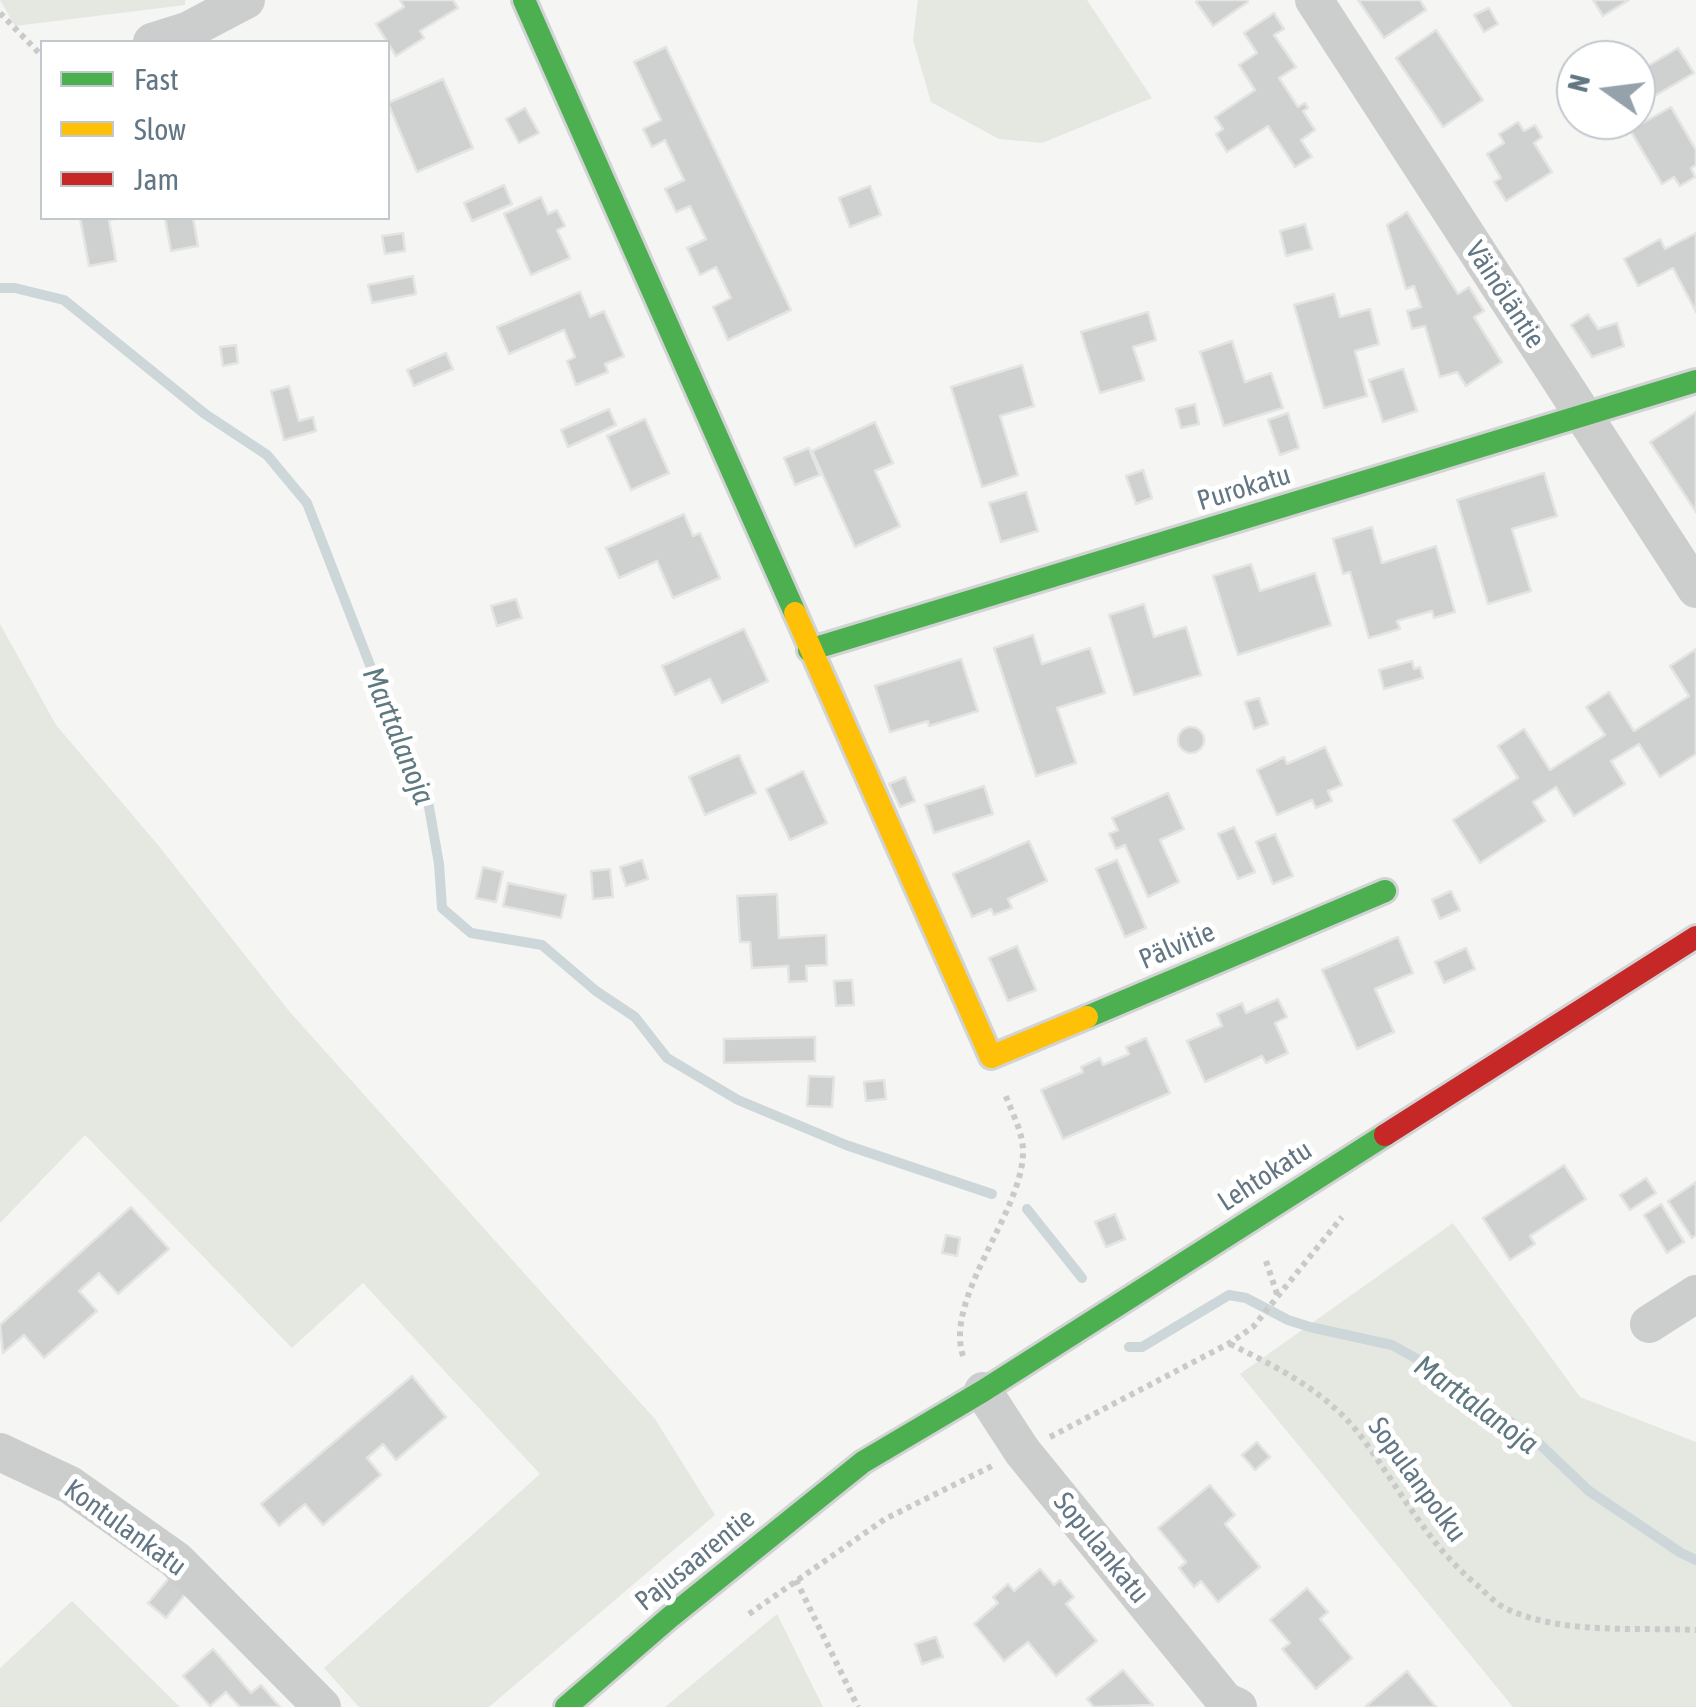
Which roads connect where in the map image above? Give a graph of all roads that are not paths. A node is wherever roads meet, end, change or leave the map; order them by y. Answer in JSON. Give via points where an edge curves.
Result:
{"nodes":[{"id":1,"x":246,"y":0,"type":"edge"},
{"id":2,"x":524,"y":0,"type":"edge"},
{"id":3,"x":1314,"y":0,"type":"edge"},
{"id":4,"x":158,"y":40,"type":"edge"},
{"id":5,"x":1696,"y":381,"type":"edge"},
{"id":6,"x":1584,"y":417,"type":"junction"},
{"id":7,"x":1696,"y":589,"type":"edge"},
{"id":8,"x":809,"y":650,"type":"junction"},
{"id":9,"x":1385,"y":891,"type":"dead end"},
{"id":10,"x":1696,"y":937,"type":"edge"},
{"id":11,"x":1696,"y":1294,"type":"edge"},
{"id":12,"x":1649,"y":1324,"type":"dead end"},
{"id":13,"x":984,"y":1392,"type":"junction"},
{"id":14,"x":0,"y":1452,"type":"edge"},
{"id":15,"x":863,"y":1462,"type":"joint"},
{"id":16,"x":1229,"y":1705,"type":"edge"},
{"id":17,"x":322,"y":1707,"type":"edge"},
{"id":18,"x":566,"y":1707,"type":"edge"}],
"edges":[{"from":1,"to":4,"type":"street"},
{"from":2,"to":8,"type":"street"},
{"from":3,"to":6,"type":"street","name":"Väinöläntie"},
{"from":5,"to":6,"type":"street","name":"Purokatu"},
{"from":6,"to":7,"type":"street","name":"Väinöläntie"},
{"from":6,"to":8,"type":"street","name":"Purokatu"},
{"from":8,"to":9,"type":"street","name":"Pälvitie","via":[[991,1057]]},
{"from":10,"to":13,"type":"street","name":"Lehtokatu"},
{"from":11,"to":12,"type":"street"},
{"from":13,"to":15,"type":"street","name":"Lehtokatu"},
{"from":13,"to":16,"type":"street","name":"Sopulankatu","via":[[1022,1452]]},
{"from":14,"to":17,"type":"street","name":"Kontulankatu","via":[[70,1485],[176,1560]]},
{"from":15,"to":18,"type":"street","name":"Pajusaarentie"}]}
